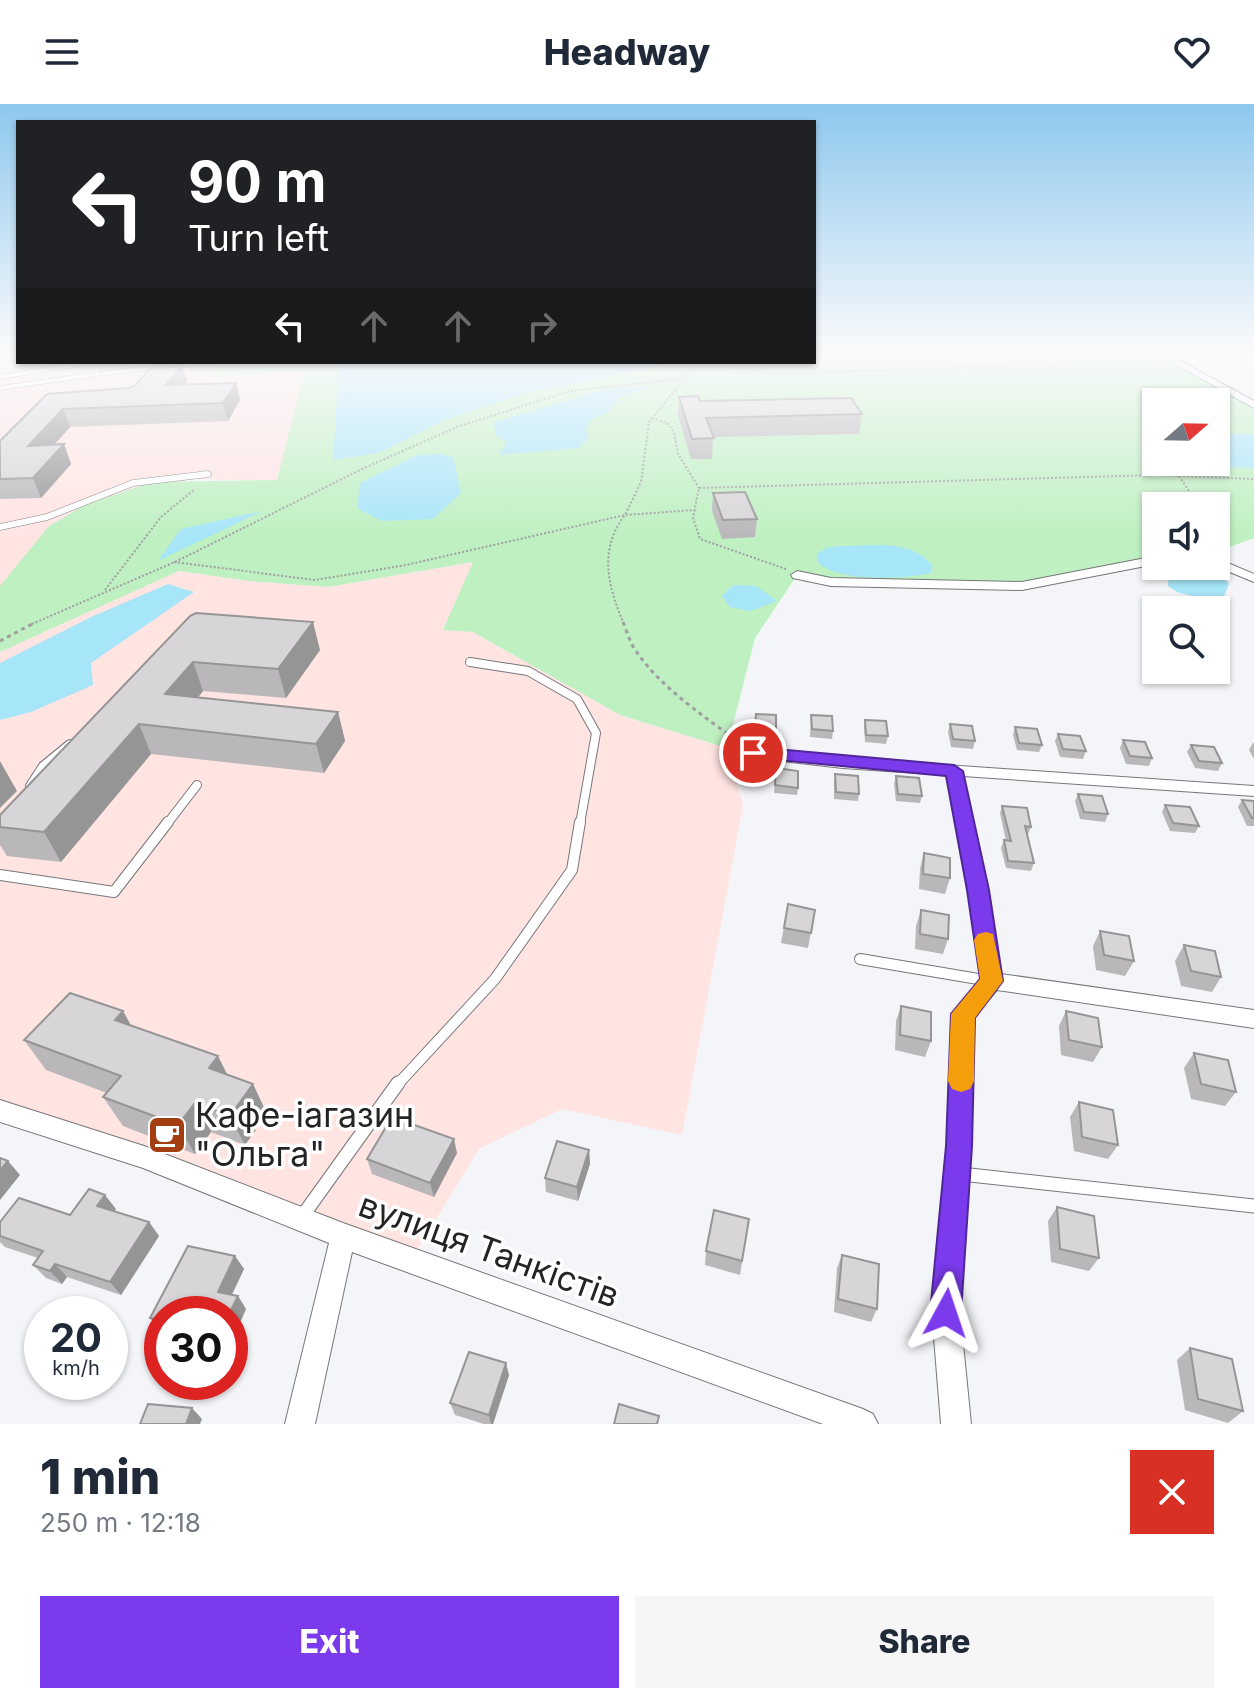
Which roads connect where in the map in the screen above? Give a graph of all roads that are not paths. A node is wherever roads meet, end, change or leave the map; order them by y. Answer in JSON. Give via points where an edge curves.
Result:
{"nodes":[{"id":1,"x":208,"y":474,"type":"road end"},
{"id":2,"x":0,"y":527,"type":"edge"},
{"id":3,"x":1142,"y":563,"type":"edge"},
{"id":4,"x":1230,"y":568,"type":"edge"},
{"id":5,"x":797,"y":575,"type":"road end"},
{"id":6,"x":1254,"y":578,"type":"edge"},
{"id":7,"x":470,"y":662,"type":"dead end"},
{"id":8,"x":76,"y":741,"type":"edge"},
{"id":9,"x":753,"y":753,"type":"road end"},
{"id":10,"x":954,"y":771,"type":"junction"},
{"id":11,"x":197,"y":785,"type":"dead end"},
{"id":12,"x":1254,"y":791,"type":"edge"},
{"id":13,"x":22,"y":799,"type":"edge"},
{"id":14,"x":0,"y":875,"type":"edge"},
{"id":15,"x":860,"y":959,"type":"dead end"},
{"id":16,"x":992,"y":981,"type":"junction"},
{"id":17,"x":1254,"y":1019,"type":"edge"},
{"id":18,"x":0,"y":1111,"type":"edge"},
{"id":19,"x":957,"y":1174,"type":"junction"},
{"id":20,"x":1254,"y":1206,"type":"edge"},
{"id":21,"x":301,"y":1219,"type":"junction"},
{"id":22,"x":343,"y":1236,"type":"junction"},
{"id":23,"x":300,"y":1424,"type":"edge"},
{"id":24,"x":863,"y":1424,"type":"edge"},
{"id":25,"x":956,"y":1424,"type":"edge"}],
"edges":[{"from":1,"to":2,"type":"lane","via":[[125,485],[36,522]]},
{"from":3,"to":5,"type":"street","via":[[1022,586],[831,582]]},
{"from":4,"to":6,"type":"street"},
{"from":7,"to":21,"type":"lane","via":[[528,671],[577,699],[596,733],[572,870],[495,979],[407,1070]]},
{"from":8,"to":13,"type":"lane","via":[[43,766]]},
{"from":9,"to":10,"type":"street"},
{"from":10,"to":12,"type":"street"},
{"from":10,"to":16,"type":"street"},
{"from":11,"to":14,"type":"lane","via":[[114,892]]},
{"from":15,"to":16,"type":"lane"},
{"from":16,"to":17,"type":"street"},
{"from":16,"to":19,"type":"street","via":[[963,1014]]},
{"from":18,"to":21,"type":"street","name":"вулиця Танкістів","via":[[144,1157]]},
{"from":19,"to":20,"type":"lane"},
{"from":19,"to":25,"type":"street","via":[[946,1313]]},
{"from":21,"to":22,"type":"street","name":"вулиця Танкістів"},
{"from":22,"to":23,"type":"street"},
{"from":22,"to":24,"type":"street","name":"вулиця Танкістів"}]}
